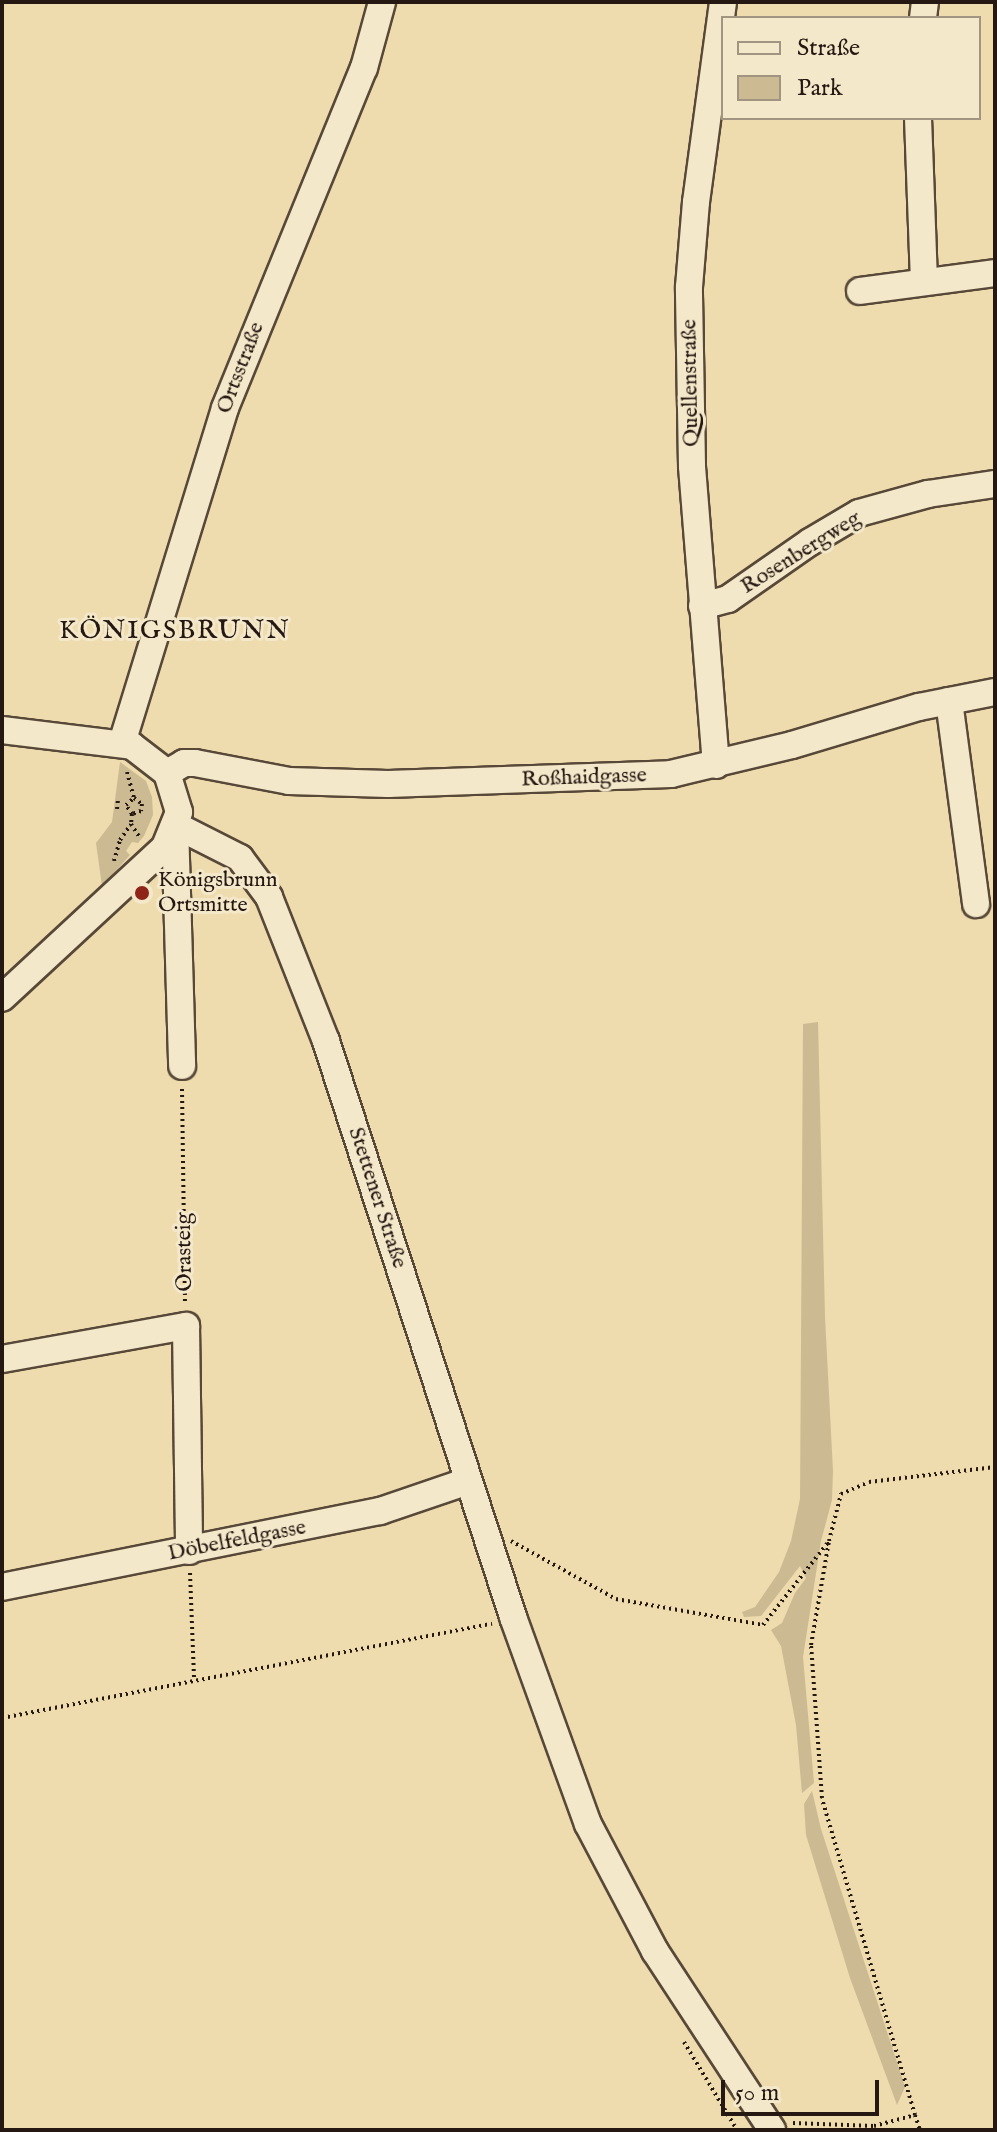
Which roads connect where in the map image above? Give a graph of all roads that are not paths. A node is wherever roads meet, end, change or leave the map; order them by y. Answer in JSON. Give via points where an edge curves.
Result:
{"nodes":[{"id":1,"x":382,"y":2,"type":"edge"},
{"id":2,"x":721,"y":18,"type":"edge"},
{"id":3,"x":918,"y":120,"type":"edge"},
{"id":4,"x":995,"y":273,"type":"edge"},
{"id":5,"x":924,"y":280,"type":"junction"},
{"id":6,"x":860,"y":291,"type":"dead end"},
{"id":7,"x":995,"y":484,"type":"edge"},
{"id":8,"x":702,"y":606,"type":"junction"},
{"id":9,"x":995,"y":692,"type":"edge"},
{"id":10,"x":949,"y":701,"type":"junction"},
{"id":11,"x":2,"y":730,"type":"edge"},
{"id":12,"x":122,"y":754,"type":"junction"},
{"id":13,"x":716,"y":765,"type":"junction"},
{"id":14,"x":167,"y":773,"type":"junction"},
{"id":15,"x":175,"y":825,"type":"junction"},
{"id":16,"x":976,"y":904,"type":"dead end"},
{"id":17,"x":2,"y":998,"type":"edge"},
{"id":18,"x":182,"y":1066,"type":"road end"},
{"id":19,"x":2,"y":1359,"type":"edge"},
{"id":20,"x":468,"y":1481,"type":"junction"},
{"id":21,"x":189,"y":1551,"type":"junction"},
{"id":22,"x":2,"y":1587,"type":"edge"},
{"id":23,"x":769,"y":2126,"type":"edge"}],
"edges":[{"from":1,"to":12,"type":"street","name":"Ortsstraße","via":[[364,68],[225,408]]},
{"from":2,"to":8,"type":"street","name":"Quellenstraße","via":[[690,261],[692,449]]},
{"from":3,"to":5,"type":"street"},
{"from":4,"to":5,"type":"street"},
{"from":5,"to":6,"type":"street"},
{"from":7,"to":8,"type":"street","name":"Rosenbergweg","via":[[928,494],[859,513],[728,599]]},
{"from":8,"to":13,"type":"street","name":"Quellenstraße"},
{"from":9,"to":10,"type":"street","name":"Roßhaidgasse"},
{"from":10,"to":13,"type":"street","name":"Roßhaidgasse"},
{"from":10,"to":16,"type":"street"},
{"from":11,"to":12,"type":"street"},
{"from":12,"to":14,"type":"street","via":[[142,751]]},
{"from":13,"to":14,"type":"street","name":"Roßhaidgasse","via":[[671,774],[388,784],[289,781],[195,763]]},
{"from":14,"to":15,"type":"street","via":[[178,804]]},
{"from":15,"to":17,"type":"street","via":[[165,847],[124,872]]},
{"from":15,"to":18,"type":"street"},
{"from":15,"to":20,"type":"street","name":"Stettener Straße","via":[[240,858],[262,885],[287,936]]},
{"from":19,"to":21,"type":"street","via":[[186,1326]]},
{"from":20,"to":21,"type":"street","name":"Döbelfeldgasse","via":[[380,1511]]},
{"from":20,"to":23,"type":"street","name":"Stettener Straße","via":[[503,1620],[588,1824],[655,1951]]},
{"from":21,"to":22,"type":"street","name":"Döbelfeldgasse"}]}
